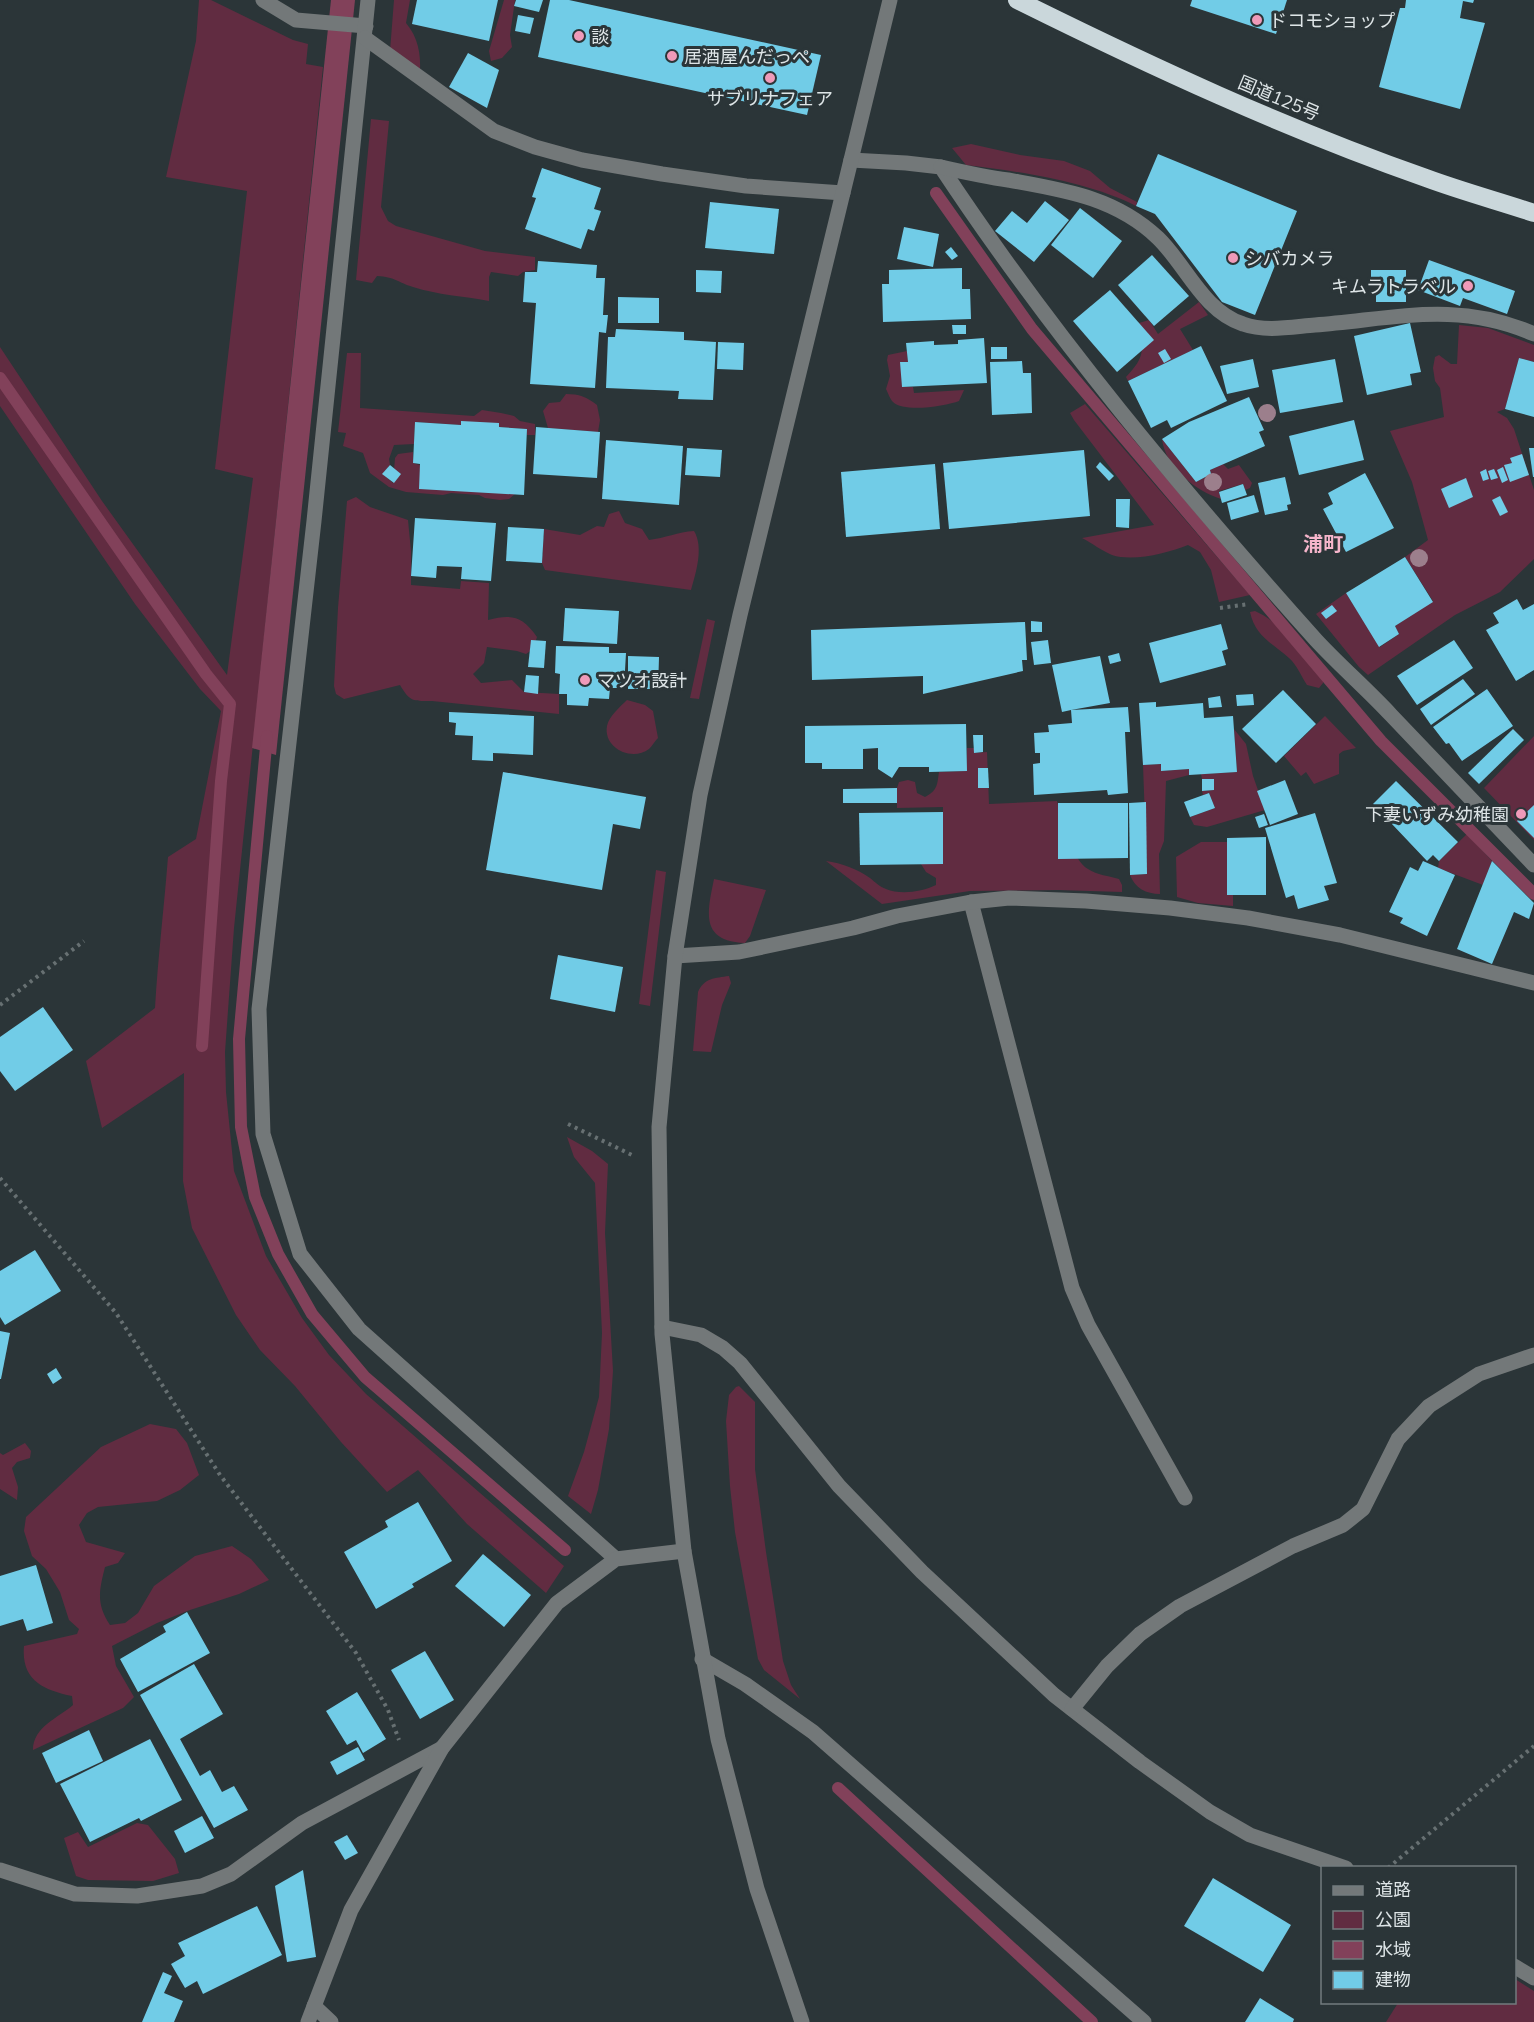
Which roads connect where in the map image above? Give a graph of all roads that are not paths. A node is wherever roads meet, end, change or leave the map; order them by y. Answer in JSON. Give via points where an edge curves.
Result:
{"nodes":[{"id":1,"x":263,"y":0,"type":"edge"},
{"id":2,"x":368,"y":0,"type":"edge"},
{"id":3,"x":890,"y":0,"type":"edge"},
{"id":4,"x":1017,"y":0,"type":"edge"},
{"id":5,"x":365,"y":32,"type":"junction"},
{"id":6,"x":851,"y":160,"type":"junction"},
{"id":7,"x":941,"y":168,"type":"junction"},
{"id":8,"x":843,"y":193,"type":"junction"},
{"id":9,"x":1534,"y":213,"type":"edge"},
{"id":10,"x":1534,"y":334,"type":"edge"},
{"id":11,"x":1534,"y":865,"type":"edge"},
{"id":12,"x":971,"y":902,"type":"junction"},
{"id":13,"x":675,"y":956,"type":"junction"},
{"id":14,"x":1534,"y":983,"type":"edge"},
{"id":15,"x":662,"y":1327,"type":"junction"},
{"id":16,"x":1534,"y":1355,"type":"edge"},
{"id":17,"x":1185,"y":1497,"type":"dead end"},
{"id":18,"x":684,"y":1551,"type":"junction"},
{"id":19,"x":616,"y":1559,"type":"junction"},
{"id":20,"x":702,"y":1659,"type":"junction"},
{"id":21,"x":1072,"y":1709,"type":"junction"},
{"id":22,"x":442,"y":1748,"type":"junction"},
{"id":23,"x":1340,"y":1866,"type":"edge"},
{"id":24,"x":0,"y":1870,"type":"edge"},
{"id":25,"x":1516,"y":1967,"type":"edge"},
{"id":26,"x":1534,"y":1978,"type":"edge"},
{"id":27,"x":314,"y":2006,"type":"junction"},
{"id":28,"x":308,"y":2022,"type":"edge"},
{"id":29,"x":332,"y":2022,"type":"edge"},
{"id":30,"x":802,"y":2022,"type":"edge"},
{"id":31,"x":1144,"y":2022,"type":"edge"}],
"edges":[{"from":1,"to":5,"type":"street","via":[[296,20]]},
{"from":2,"to":5,"type":"street"},
{"from":3,"to":6,"type":"street"},
{"from":4,"to":9,"type":"highway","name":"国道125号","via":[[1195,85],[1308,133],[1425,178]]},
{"from":5,"to":8,"type":"street","via":[[494,131],[535,147],[582,160],[683,177]]},
{"from":5,"to":19,"type":"street","via":[[259,1009],[262,1134],[300,1254],[359,1329]]},
{"from":6,"to":7,"type":"street"},
{"from":6,"to":8,"type":"street"},
{"from":7,"to":10,"type":"street","via":[[1071,192],[1108,204],[1157,237],[1203,295],[1224,315],[1244,325],[1276,328],[1452,314],[1489,319]]},
{"from":7,"to":11,"type":"street","via":[[1037,306],[1172,474],[1318,641]]},
{"from":8,"to":13,"type":"street","via":[[700,795]]},
{"from":12,"to":13,"type":"street","via":[[761,949]]},
{"from":12,"to":14,"type":"street","via":[[1009,898],[1086,901],[1248,918],[1340,935]]},
{"from":12,"to":17,"type":"street","via":[[1072,1288],[1088,1325]]},
{"from":13,"to":15,"type":"street","via":[[659,1127]]},
{"from":15,"to":18,"type":"street"},
{"from":15,"to":21,"type":"street","via":[[701,1335],[740,1363],[839,1486],[922,1572]]},
{"from":16,"to":21,"type":"street","via":[[1479,1374],[1429,1406],[1398,1440],[1363,1509],[1343,1525],[1293,1546],[1180,1606],[1132,1642]]},
{"from":18,"to":19,"type":"street"},
{"from":18,"to":20,"type":"street"},
{"from":19,"to":22,"type":"street","via":[[557,1603]]},
{"from":20,"to":30,"type":"street","via":[[718,1739],[757,1889]]},
{"from":20,"to":31,"type":"street","via":[[813,1732]]},
{"from":21,"to":23,"type":"street","via":[[1192,1799],[1250,1835]]},
{"from":22,"to":24,"type":"street","via":[[302,1823],[231,1874],[202,1886],[137,1896],[75,1894]]},
{"from":22,"to":27,"type":"street","via":[[351,1910]]},
{"from":25,"to":26,"type":"street"},
{"from":27,"to":28,"type":"street"},
{"from":27,"to":29,"type":"street"}]}
